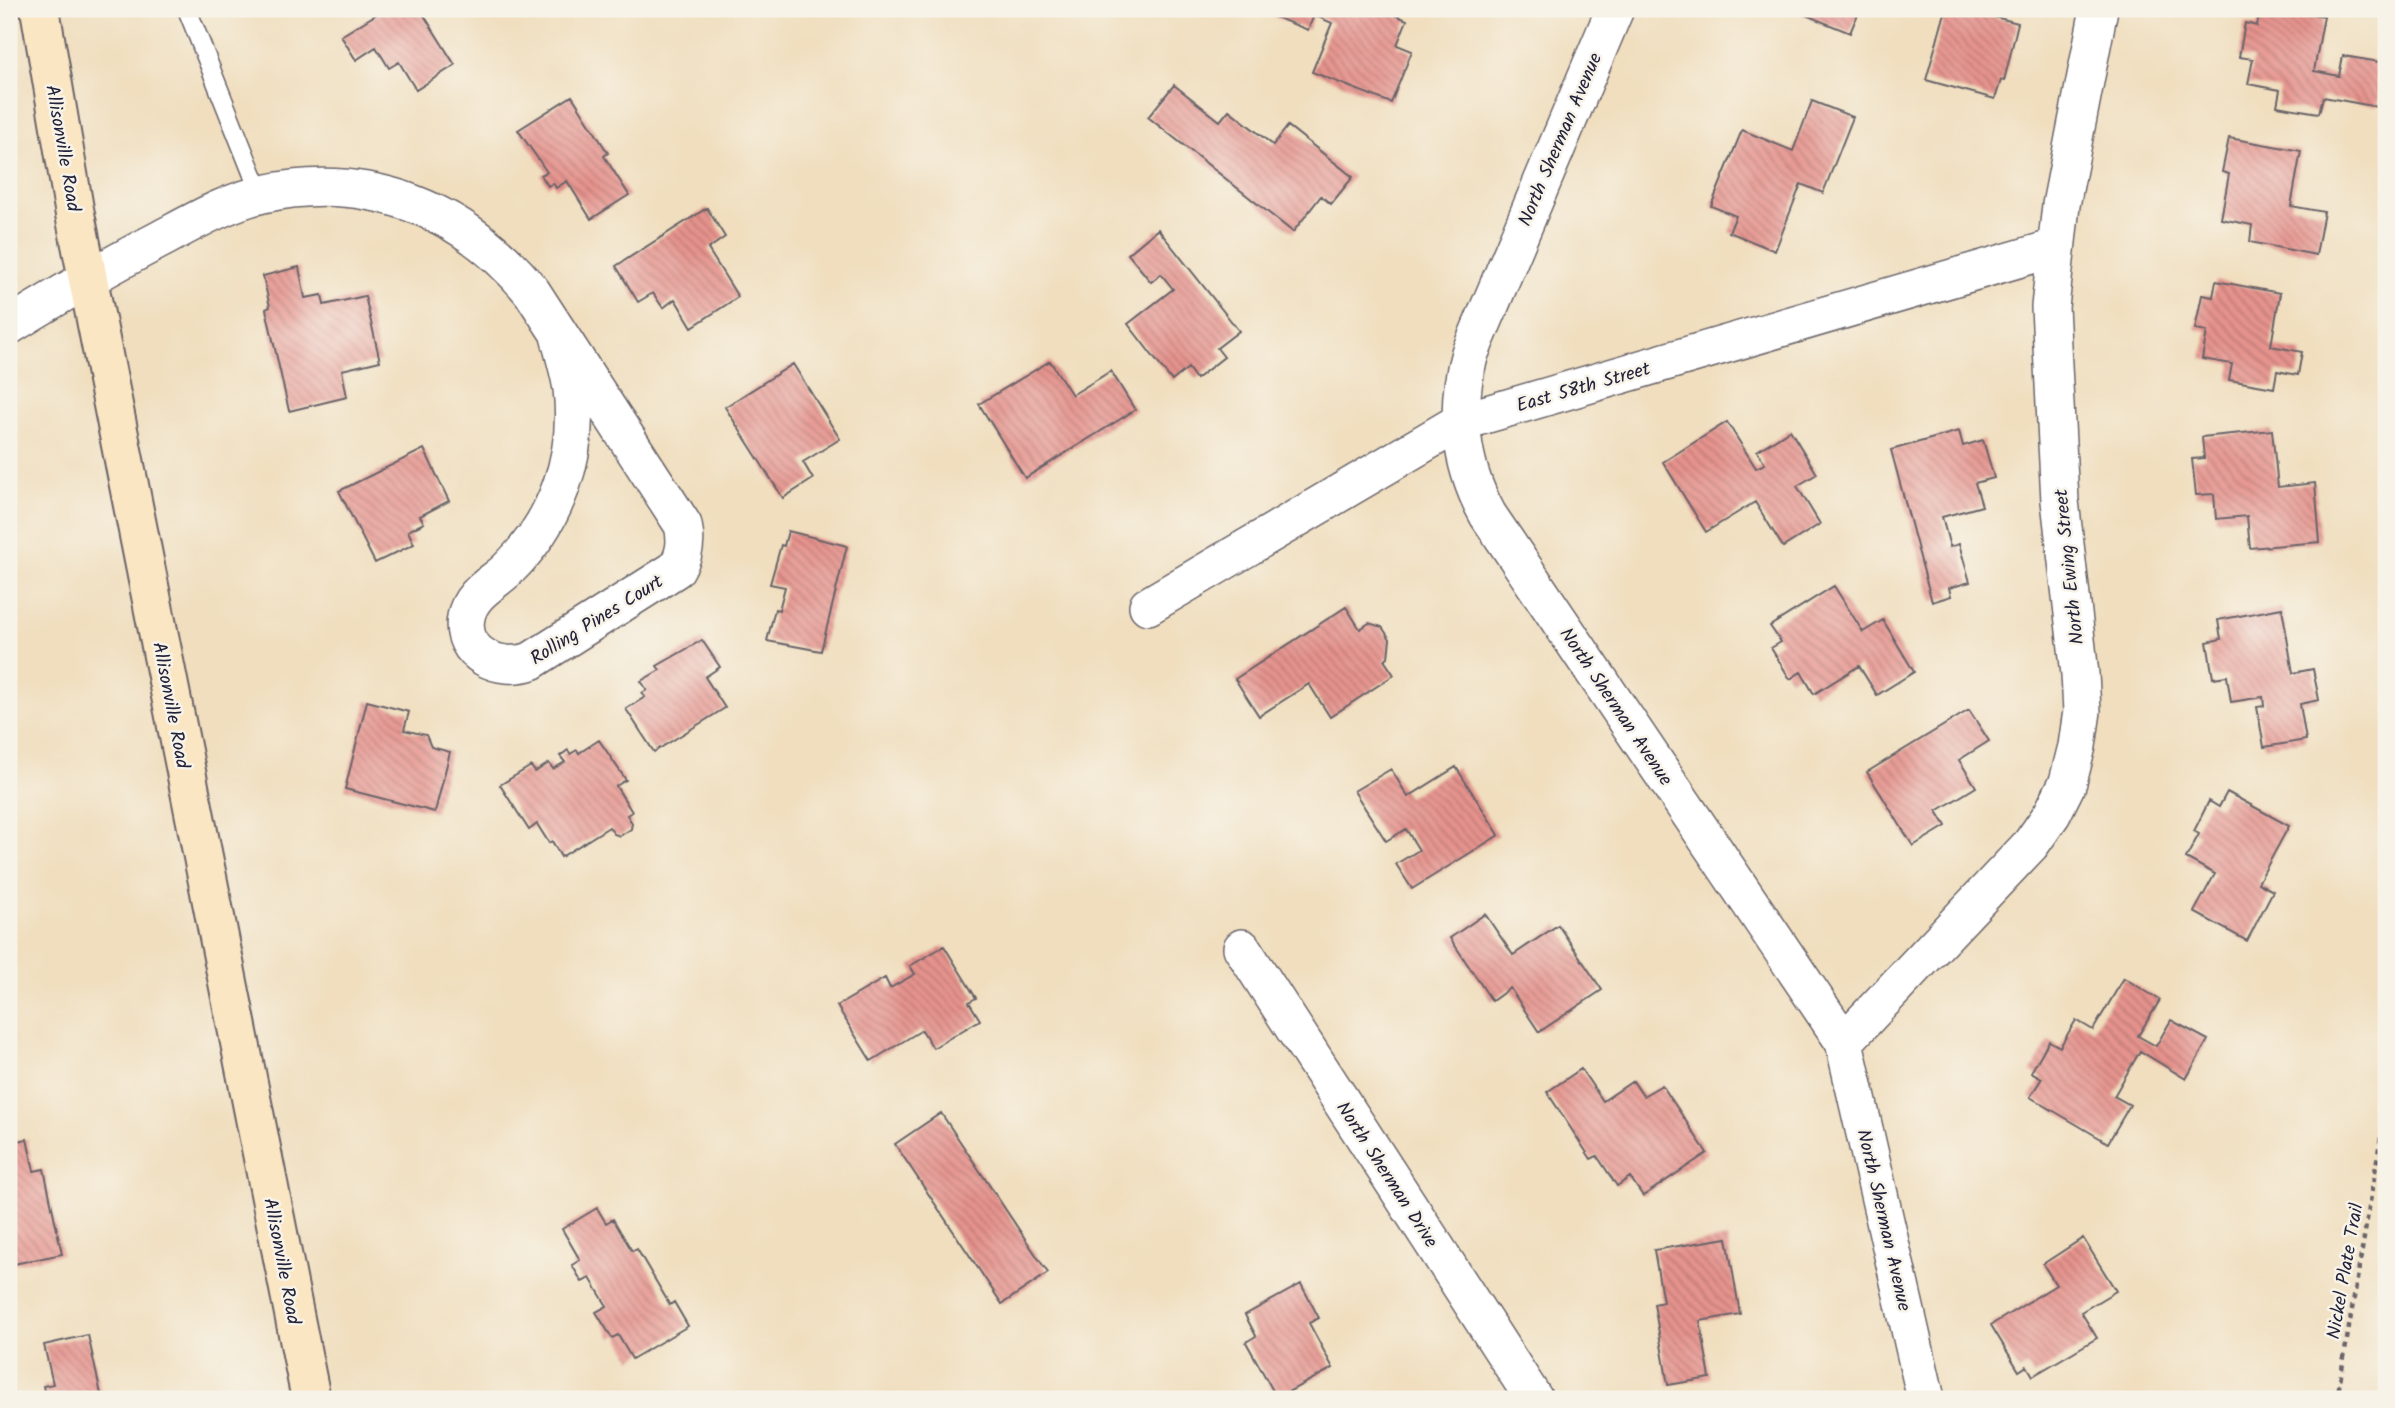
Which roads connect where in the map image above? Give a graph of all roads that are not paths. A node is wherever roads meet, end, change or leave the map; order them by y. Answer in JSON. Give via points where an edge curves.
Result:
{"nodes":[{"id":1,"x":40,"y":9,"type":"edge"},
{"id":2,"x":187,"y":9,"type":"edge"},
{"id":3,"x":1615,"y":9,"type":"edge"},
{"id":4,"x":2099,"y":9,"type":"edge"},
{"id":5,"x":261,"y":195,"type":"junction"},
{"id":6,"x":2055,"y":248,"type":"junction"},
{"id":7,"x":87,"y":277,"type":"junction"},
{"id":8,"x":9,"y":326,"type":"edge"},
{"id":9,"x":558,"y":332,"type":"junction"},
{"id":10,"x":1461,"y":422,"type":"junction"},
{"id":11,"x":1148,"y":606,"type":"dead end"},
{"id":12,"x":1242,"y":948,"type":"dead end"},
{"id":13,"x":1843,"y":1042,"type":"junction"},
{"id":14,"x":311,"y":1399,"type":"edge"},
{"id":15,"x":1534,"y":1399,"type":"edge"},
{"id":16,"x":1926,"y":1399,"type":"edge"}],
"edges":[{"from":1,"to":7,"type":"main road","name":"Allisonville Road"},
{"from":2,"to":5,"type":"lane"},
{"from":3,"to":10,"type":"street","name":"North Sherman Avenue","via":[[1476,336],[1463,377]]},
{"from":4,"to":6,"type":"street","name":"North Ewing Street"},
{"from":5,"to":7,"type":"street","name":"Rolling Pines Court","via":[[207,214]]},
{"from":5,"to":9,"type":"street","name":"Rolling Pines Court","via":[[311,187],[353,188],[428,209],[468,231],[505,261]]},
{"from":6,"to":10,"type":"street","name":"East 58th Street"},
{"from":6,"to":13,"type":"street","name":"North Ewing Street","via":[[2050,327],[2060,501],[2082,693],[2068,782],[2031,844]]},
{"from":7,"to":8,"type":"street","name":"Rolling Pines Court"},
{"from":7,"to":14,"type":"main road","name":"Allisonville Road"},
{"from":9,"to":9,"type":"street","name":"Rolling Pines Court","via":[[573,405],[573,443],[559,495],[544,527],[509,568],[477,594],[466,618],[471,645],[480,656],[503,665],[531,662],[676,569],[685,550],[683,525]]},
{"from":10,"to":11,"type":"street","name":"East 58th Street"},
{"from":10,"to":13,"type":"street","name":"North Sherman Avenue","via":[[1467,465],[1488,514]]},
{"from":12,"to":15,"type":"street","name":"North Sherman Drive"},
{"from":13,"to":16,"type":"street","name":"North Sherman Avenue"}]}
